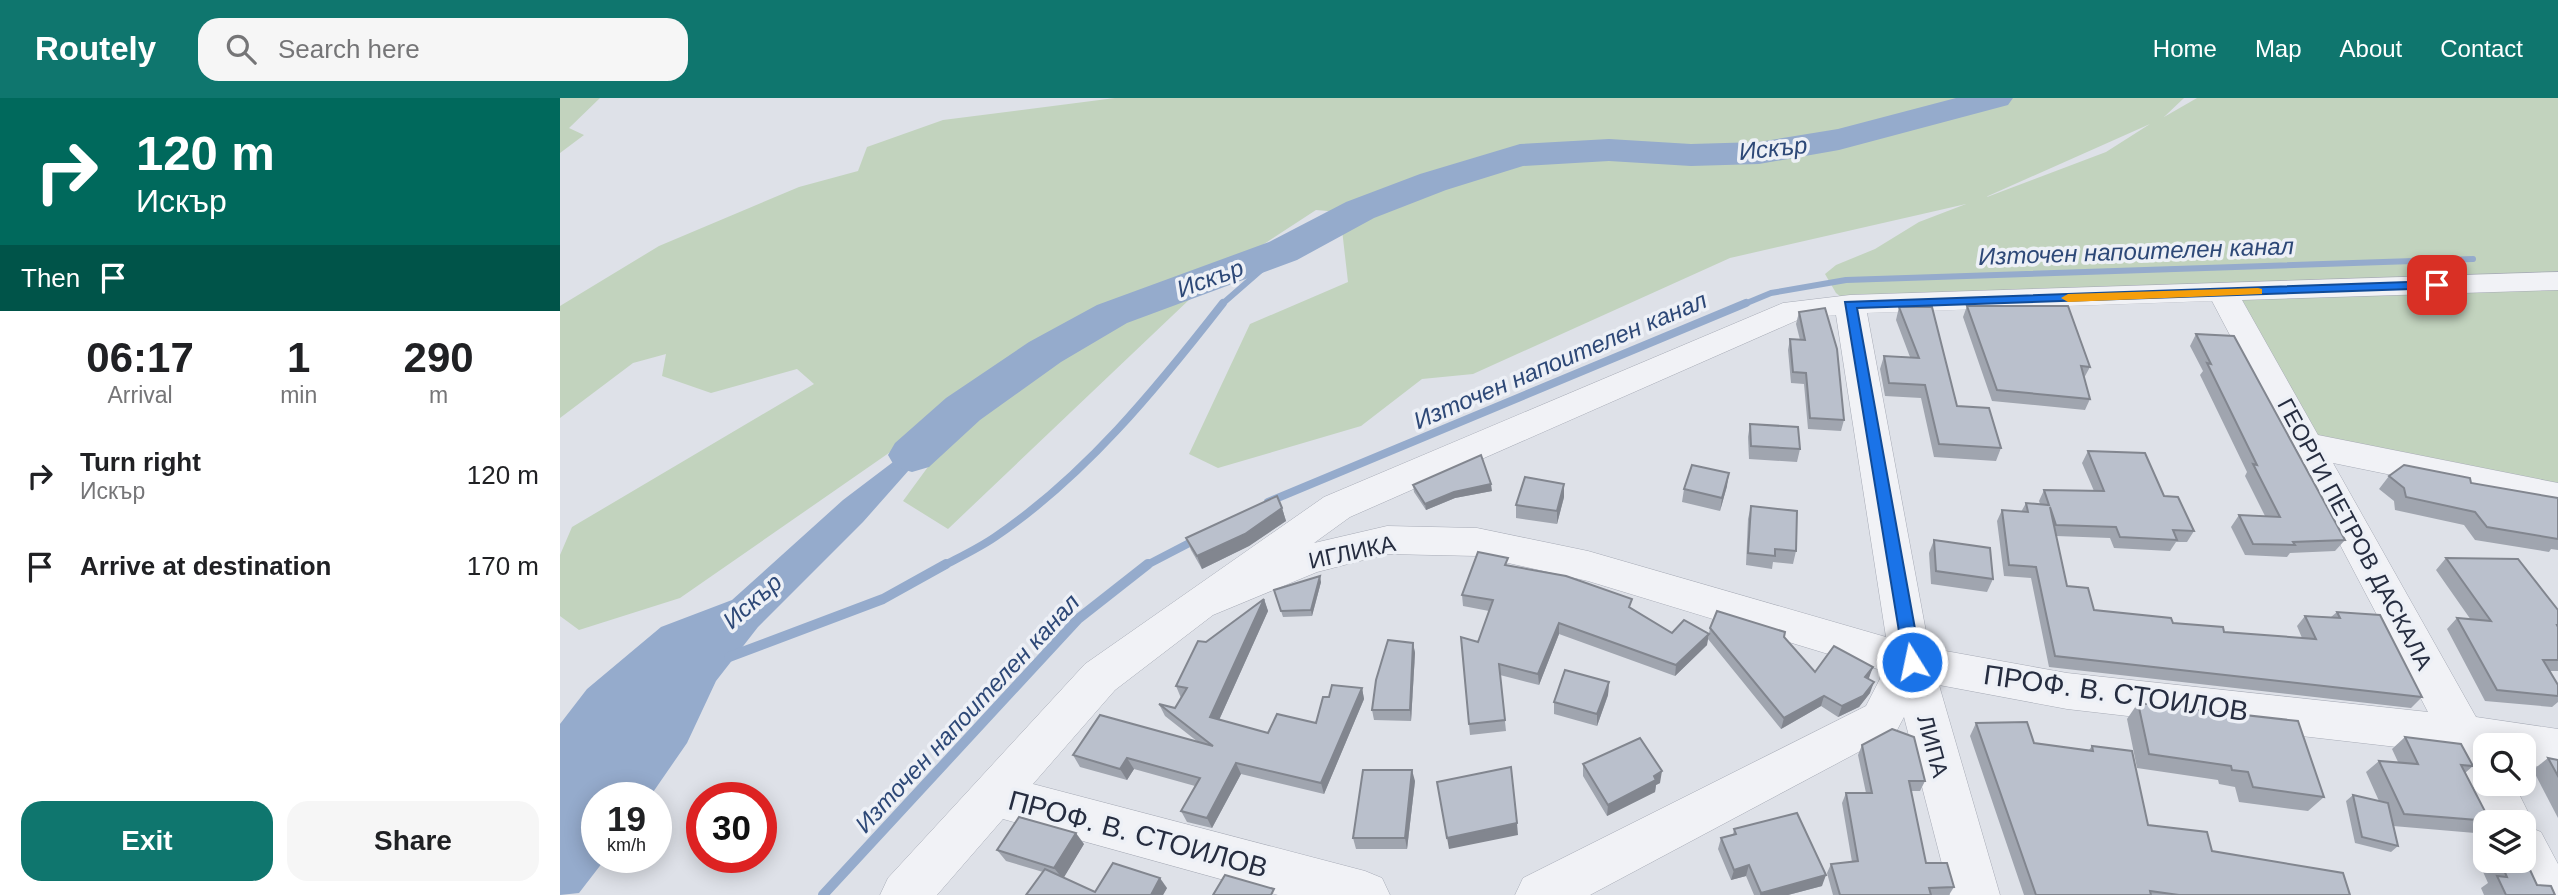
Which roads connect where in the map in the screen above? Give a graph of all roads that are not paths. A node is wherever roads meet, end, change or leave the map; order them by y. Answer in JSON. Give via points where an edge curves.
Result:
{"nodes":[{"id":1,"x":2558,"y":281,"type":"edge"},
{"id":2,"x":2223,"y":293,"type":"junction"},
{"id":3,"x":1850,"y":304,"type":"junction"},
{"id":4,"x":2307,"y":445,"type":"junction"},
{"id":5,"x":2558,"y":496,"type":"edge"},
{"id":6,"x":1199,"y":604,"type":"junction"},
{"id":7,"x":1912,"y":662,"type":"junction"},
{"id":8,"x":2463,"y":735,"type":"junction"},
{"id":9,"x":2558,"y":749,"type":"edge"},
{"id":10,"x":2473,"y":754,"type":"edge"},
{"id":11,"x":993,"y":795,"type":"junction"},
{"id":12,"x":2536,"y":872,"type":"edge"},
{"id":13,"x":905,"y":895,"type":"edge"},
{"id":14,"x":1365,"y":895,"type":"edge"},
{"id":15,"x":1540,"y":895,"type":"edge"},
{"id":16,"x":1975,"y":895,"type":"edge"},
{"id":17,"x":2548,"y":895,"type":"edge"}],
"edges":[{"from":1,"to":2,"type":"street"},
{"from":2,"to":3,"type":"street"},
{"from":2,"to":4,"type":"street","name":"ГЕОРГИ ПЕТРОВ ДАСКАЛА"},
{"from":3,"to":6,"type":"street","via":[[1794,310],[1386,484],[1338,507]]},
{"from":3,"to":7,"type":"street","name":"ЛИПА"},
{"from":4,"to":5,"type":"street"},
{"from":4,"to":8,"type":"street","name":"ГЕОРГИ ПЕТРОВ ДАСКАЛА"},
{"from":6,"to":7,"type":"street","name":"ИГЛИКА","via":[[1309,559],[1387,540],[1477,542],[1588,566]]},
{"from":6,"to":11,"type":"street","name":"ИГЛИКА","via":[[1100,677]]},
{"from":7,"to":8,"type":"street","name":"ПРОФ. В. СТОИЛОВ","via":[[2067,691]]},
{"from":7,"to":15,"type":"street","via":[[1881,719]]},
{"from":7,"to":16,"type":"street","name":"ЛИПА"},
{"from":8,"to":9,"type":"street","name":"ПРОФ. В. СТОИЛОВ"},
{"from":8,"to":10,"type":"street","name":"ГЕОРГИ ПЕТРОВ ДАСКАЛА"},
{"from":11,"to":13,"type":"street","name":"ИГЛИКА"},
{"from":11,"to":14,"type":"street","name":"ПРОФ. В. СТОИЛОВ"},
{"from":12,"to":17,"type":"street"}]}
